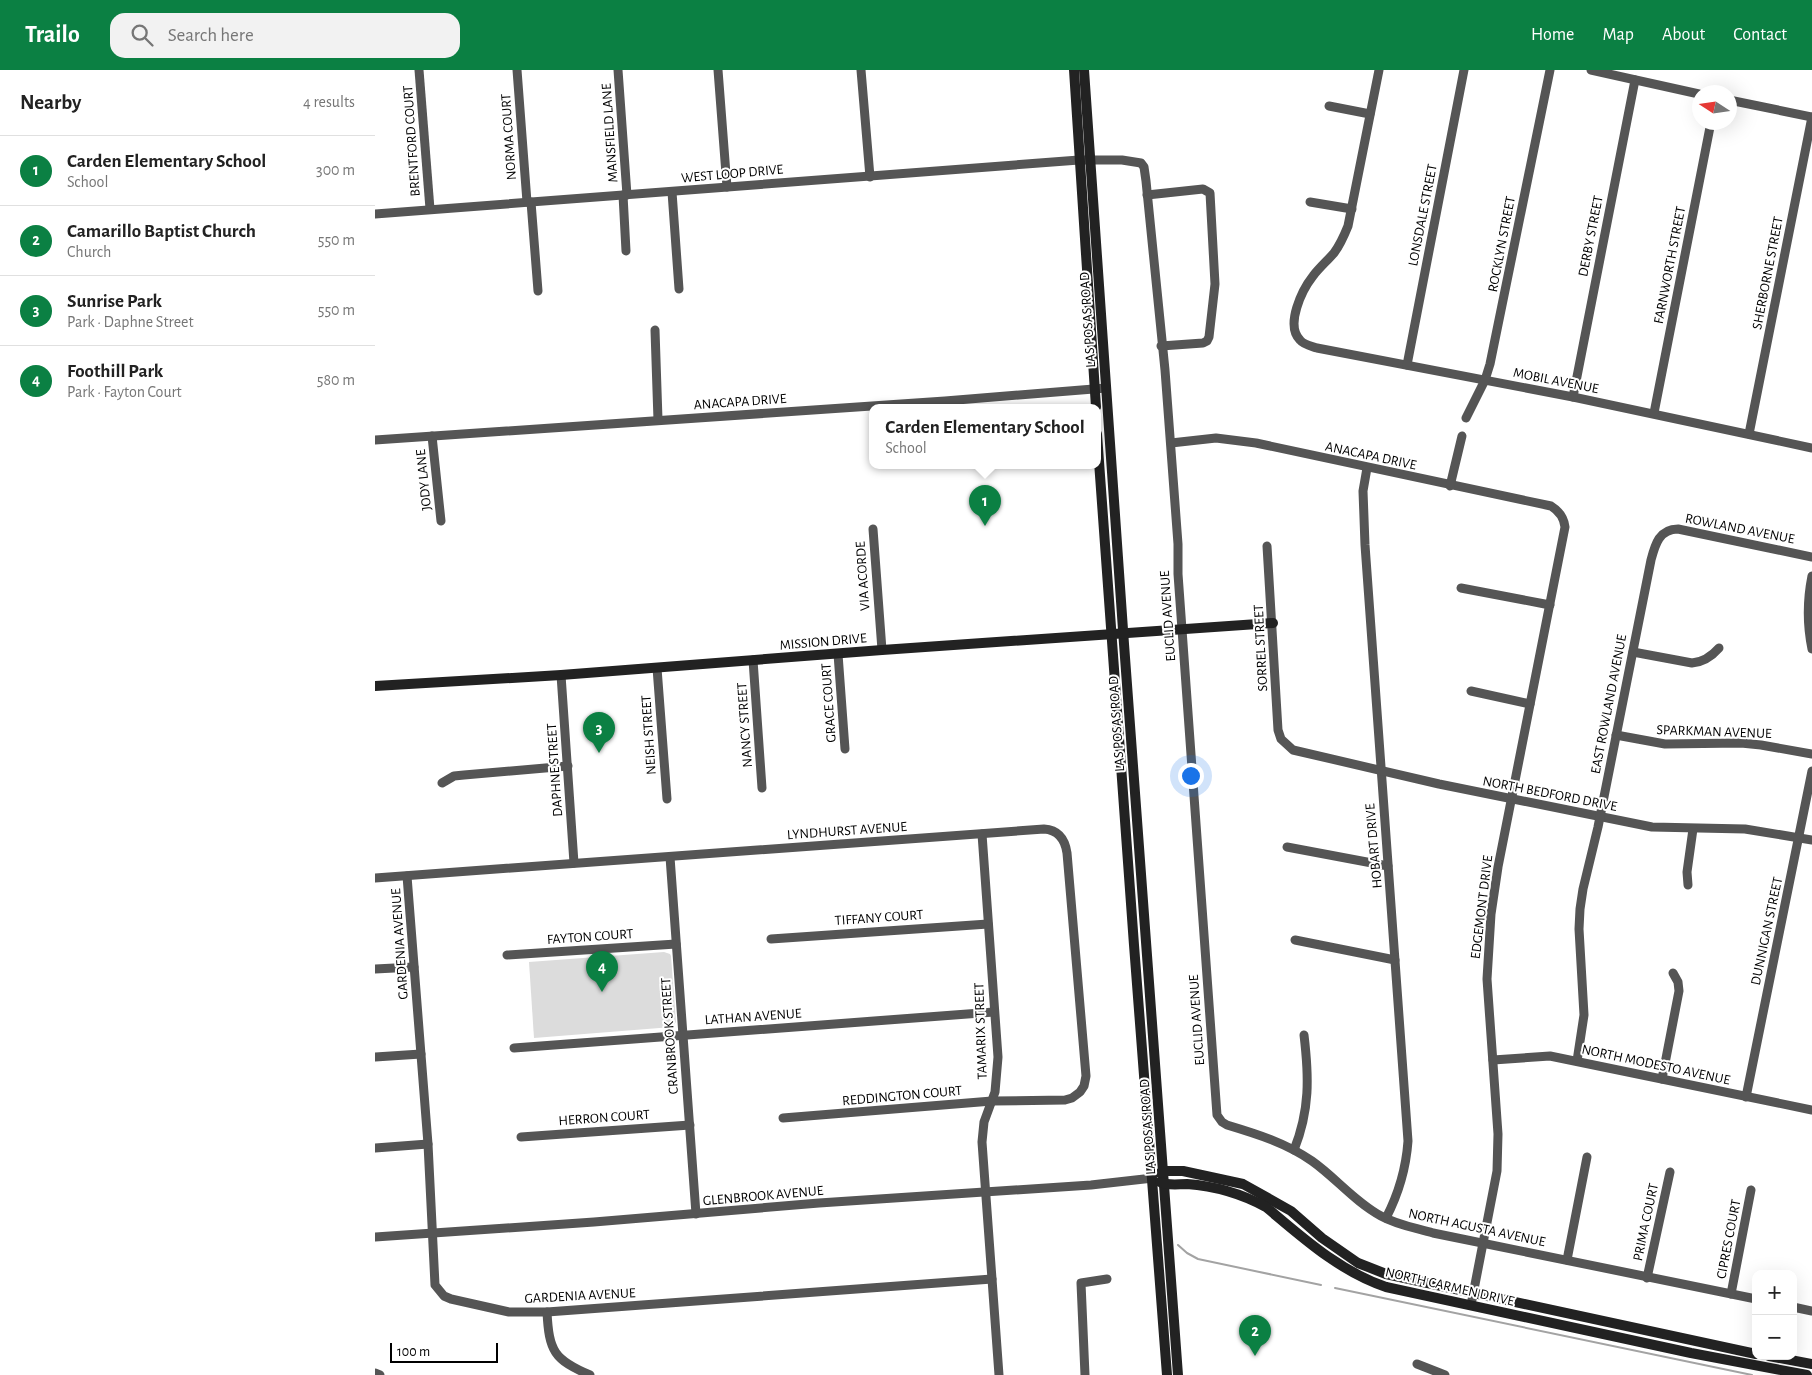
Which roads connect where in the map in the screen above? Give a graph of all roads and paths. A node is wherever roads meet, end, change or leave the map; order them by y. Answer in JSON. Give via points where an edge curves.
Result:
{"nodes":[{"id":1,"x":419,"y":70,"type":"edge"},
{"id":2,"x":517,"y":70,"type":"edge"},
{"id":3,"x":618,"y":70,"type":"edge"},
{"id":4,"x":718,"y":70,"type":"edge"},
{"id":5,"x":861,"y":70,"type":"edge"},
{"id":6,"x":1074,"y":70,"type":"edge"},
{"id":7,"x":1085,"y":70,"type":"edge"},
{"id":8,"x":1379,"y":70,"type":"edge"},
{"id":9,"x":1464,"y":70,"type":"edge"},
{"id":10,"x":1550,"y":70,"type":"edge"},
{"id":11,"x":1591,"y":70,"type":"edge"},
{"id":12,"x":1635,"y":80,"type":"junction"},
{"id":13,"x":1692,"y":92,"type":"edge"},
{"id":14,"x":1737,"y":102,"type":"edge"},
{"id":15,"x":1329,"y":106,"type":"dead end"},
{"id":16,"x":1370,"y":114,"type":"junction"},
{"id":17,"x":1812,"y":117,"type":"edge"},
{"id":18,"x":1709,"y":130,"type":"edge"},
{"id":19,"x":1079,"y":160,"type":"junction"},
{"id":20,"x":1091,"y":160,"type":"junction"},
{"id":21,"x":870,"y":177,"type":"junction"},
{"id":22,"x":727,"y":187,"type":"junction"},
{"id":23,"x":672,"y":192,"type":"junction"},
{"id":24,"x":625,"y":195,"type":"junction"},
{"id":25,"x":1147,"y":195,"type":"junction"},
{"id":26,"x":529,"y":202,"type":"junction"},
{"id":27,"x":1310,"y":202,"type":"dead end"},
{"id":28,"x":430,"y":209,"type":"junction"},
{"id":29,"x":1352,"y":210,"type":"junction"},
{"id":30,"x":375,"y":214,"type":"edge"},
{"id":31,"x":626,"y":252,"type":"dead end"},
{"id":32,"x":679,"y":289,"type":"dead end"},
{"id":33,"x":538,"y":291,"type":"dead end"},
{"id":34,"x":655,"y":330,"type":"dead end"},
{"id":35,"x":1161,"y":346,"type":"junction"},
{"id":36,"x":1407,"y":365,"type":"junction"},
{"id":37,"x":1485,"y":380,"type":"junction"},
{"id":38,"x":1095,"y":388,"type":"junction"},
{"id":39,"x":1106,"y":388,"type":"junction"},
{"id":40,"x":1573,"y":397,"type":"junction"},
{"id":41,"x":900,"y":404,"type":"edge"},
{"id":42,"x":1096,"y":404,"type":"edge"},
{"id":43,"x":869,"y":406,"type":"edge"},
{"id":44,"x":1654,"y":413,"type":"junction"},
{"id":45,"x":1466,"y":418,"type":"dead end"},
{"id":46,"x":658,"y":420,"type":"junction"},
{"id":47,"x":1749,"y":434,"type":"junction"},
{"id":48,"x":432,"y":436,"type":"junction"},
{"id":49,"x":1462,"y":436,"type":"dead end"},
{"id":50,"x":375,"y":440,"type":"edge"},
{"id":51,"x":1171,"y":443,"type":"junction"},
{"id":52,"x":1812,"y":448,"type":"edge"},
{"id":53,"x":1367,"y":468,"type":"junction"},
{"id":54,"x":1099,"y":469,"type":"edge"},
{"id":55,"x":1450,"y":486,"type":"junction"},
{"id":56,"x":1561,"y":516,"type":"joint"},
{"id":57,"x":441,"y":521,"type":"dead end"},
{"id":58,"x":873,"y":529,"type":"dead end"},
{"id":59,"x":1267,"y":546,"type":"dead end"},
{"id":60,"x":1812,"y":557,"type":"edge"},
{"id":61,"x":1651,"y":560,"type":"joint"},
{"id":62,"x":1812,"y":576,"type":"edge"},
{"id":63,"x":1461,"y":588,"type":"dead end"},
{"id":64,"x":1550,"y":605,"type":"junction"},
{"id":65,"x":1273,"y":623,"type":"junction"},
{"id":66,"x":1182,"y":629,"type":"junction"},
{"id":67,"x":1123,"y":634,"type":"junction"},
{"id":68,"x":1111,"y":635,"type":"junction"},
{"id":69,"x":1719,"y":648,"type":"dead end"},
{"id":70,"x":1812,"y":649,"type":"edge"},
{"id":71,"x":881,"y":650,"type":"junction"},
{"id":72,"x":1633,"y":652,"type":"junction"},
{"id":73,"x":838,"y":654,"type":"junction"},
{"id":74,"x":753,"y":660,"type":"junction"},
{"id":75,"x":657,"y":668,"type":"junction"},
{"id":76,"x":561,"y":675,"type":"junction"},
{"id":77,"x":375,"y":686,"type":"edge"},
{"id":78,"x":1471,"y":691,"type":"dead end"},
{"id":79,"x":1530,"y":704,"type":"junction"},
{"id":80,"x":1616,"y":735,"type":"junction"},
{"id":81,"x":1286,"y":746,"type":"joint"},
{"id":82,"x":845,"y":749,"type":"dead end"},
{"id":83,"x":1812,"y":754,"type":"edge"},
{"id":84,"x":568,"y":766,"type":"junction"},
{"id":85,"x":1812,"y":771,"type":"edge"},
{"id":86,"x":1380,"y":772,"type":"junction"},
{"id":87,"x":442,"y":783,"type":"dead end"},
{"id":88,"x":763,"y":788,"type":"dead end"},
{"id":89,"x":667,"y":799,"type":"dead end"},
{"id":90,"x":1511,"y":799,"type":"junction"},
{"id":91,"x":1600,"y":817,"type":"junction"},
{"id":92,"x":1693,"y":829,"type":"junction"},
{"id":93,"x":982,"y":834,"type":"junction"},
{"id":94,"x":1799,"y":837,"type":"junction"},
{"id":95,"x":1812,"y":840,"type":"edge"},
{"id":96,"x":1287,"y":848,"type":"dead end"},
{"id":97,"x":670,"y":856,"type":"junction"},
{"id":98,"x":574,"y":863,"type":"junction"},
{"id":99,"x":1388,"y":866,"type":"junction"},
{"id":100,"x":407,"y":876,"type":"junction"},
{"id":101,"x":375,"y":878,"type":"edge"},
{"id":102,"x":1688,"y":885,"type":"dead end"},
{"id":103,"x":988,"y":924,"type":"junction"},
{"id":104,"x":771,"y":938,"type":"dead end"},
{"id":105,"x":1295,"y":940,"type":"dead end"},
{"id":106,"x":676,"y":944,"type":"junction"},
{"id":107,"x":507,"y":955,"type":"dead end"},
{"id":108,"x":1395,"y":960,"type":"junction"},
{"id":109,"x":414,"y":967,"type":"junction"},
{"id":110,"x":375,"y":969,"type":"edge"},
{"id":111,"x":1673,"y":974,"type":"dead end"},
{"id":112,"x":994,"y":1012,"type":"junction"},
{"id":113,"x":684,"y":1035,"type":"junction"},
{"id":114,"x":1305,"y":1035,"type":"dead end"},
{"id":115,"x":514,"y":1048,"type":"dead end"},
{"id":116,"x":421,"y":1054,"type":"junction"},
{"id":117,"x":375,"y":1058,"type":"edge"},
{"id":118,"x":1493,"y":1060,"type":"junction"},
{"id":119,"x":1577,"y":1061,"type":"junction"},
{"id":120,"x":1661,"y":1078,"type":"junction"},
{"id":121,"x":1080,"y":1092,"type":"joint"},
{"id":122,"x":1746,"y":1097,"type":"junction"},
{"id":123,"x":992,"y":1101,"type":"junction"},
{"id":124,"x":1812,"y":1110,"type":"edge"},
{"id":125,"x":783,"y":1118,"type":"dead end"},
{"id":126,"x":1220,"y":1119,"type":"joint"},
{"id":127,"x":690,"y":1125,"type":"junction"},
{"id":128,"x":521,"y":1137,"type":"dead end"},
{"id":129,"x":428,"y":1144,"type":"junction"},
{"id":130,"x":375,"y":1148,"type":"edge"},
{"id":131,"x":1294,"y":1150,"type":"junction"},
{"id":132,"x":1587,"y":1157,"type":"dead end"},
{"id":133,"x":1164,"y":1171,"type":"junction"},
{"id":134,"x":1670,"y":1172,"type":"dead end"},
{"id":135,"x":1153,"y":1178,"type":"junction"},
{"id":136,"x":1165,"y":1184,"type":"junction"},
{"id":137,"x":1751,"y":1190,"type":"dead end"},
{"id":138,"x":985,"y":1193,"type":"junction"},
{"id":139,"x":696,"y":1214,"type":"junction"},
{"id":140,"x":1386,"y":1218,"type":"junction"},
{"id":141,"x":434,"y":1233,"type":"junction"},
{"id":142,"x":375,"y":1237,"type":"edge"},
{"id":143,"x":1484,"y":1242,"type":"junction"},
{"id":144,"x":1567,"y":1260,"type":"junction"},
{"id":145,"x":1647,"y":1278,"type":"junction"},
{"id":146,"x":992,"y":1279,"type":"junction"},
{"id":147,"x":1107,"y":1279,"type":"dead end"},
{"id":148,"x":1472,"y":1293,"type":"junction"},
{"id":149,"x":1731,"y":1294,"type":"junction"},
{"id":150,"x":1752,"y":1298,"type":"edge"},
{"id":151,"x":1471,"y":1305,"type":"junction"},
{"id":152,"x":1797,"y":1308,"type":"edge"},
{"id":153,"x":1812,"y":1311,"type":"edge"},
{"id":154,"x":547,"y":1312,"type":"junction"},
{"id":155,"x":1752,"y":1353,"type":"edge"},
{"id":156,"x":1790,"y":1360,"type":"edge"},
{"id":157,"x":1417,"y":1364,"type":"dead end"},
{"id":158,"x":1812,"y":1364,"type":"edge"},
{"id":159,"x":375,"y":1373,"type":"edge"},
{"id":160,"x":380,"y":1375,"type":"edge"},
{"id":161,"x":590,"y":1375,"type":"edge"},
{"id":162,"x":999,"y":1375,"type":"edge"},
{"id":163,"x":1085,"y":1375,"type":"edge"},
{"id":164,"x":1167,"y":1375,"type":"edge"},
{"id":165,"x":1178,"y":1375,"type":"edge"},
{"id":166,"x":1445,"y":1375,"type":"edge"},
{"id":167,"x":1807,"y":1375,"type":"edge"}],
"edges":[{"from":1,"to":28,"type":"street","name":"BRENTFORD COURT"},
{"from":2,"to":26,"type":"street","name":"NORMA COURT"},
{"from":3,"to":24,"type":"street","name":"MANSFIELD LANE"},
{"from":4,"to":22,"type":"street"},
{"from":5,"to":21,"type":"street"},
{"from":6,"to":19,"type":"main road","name":"LAS POSAS ROAD"},
{"from":7,"to":20,"type":"main road","name":"LAS POSAS ROAD"},
{"from":8,"to":16,"type":"street"},
{"from":9,"to":36,"type":"street","name":"LONSDALE STREET"},
{"from":10,"to":37,"type":"street","name":"ROCKLYN STREET"},
{"from":11,"to":12,"type":"street"},
{"from":12,"to":13,"type":"street"},
{"from":12,"to":40,"type":"street","name":"DERBY STREET"},
{"from":14,"to":17,"type":"street"},
{"from":15,"to":16,"type":"street"},
{"from":16,"to":29,"type":"street"},
{"from":17,"to":47,"type":"street","name":"SHERBORNE STREET"},
{"from":18,"to":44,"type":"street","name":"FARNWORTH STREET"},
{"from":19,"to":20,"type":"street","name":"WEST LOOP DRIVE"},
{"from":19,"to":21,"type":"street","name":"WEST LOOP DRIVE"},
{"from":19,"to":38,"type":"main road","name":"LAS POSAS ROAD"},
{"from":20,"to":25,"type":"street","name":"EUCLID AVENUE","via":[[1141,163]]},
{"from":20,"to":39,"type":"main road","name":"LAS POSAS ROAD"},
{"from":21,"to":22,"type":"street","name":"WEST LOOP DRIVE"},
{"from":22,"to":23,"type":"street","name":"WEST LOOP DRIVE"},
{"from":23,"to":24,"type":"street","name":"WEST LOOP DRIVE"},
{"from":23,"to":32,"type":"street"},
{"from":24,"to":26,"type":"street","name":"WEST LOOP DRIVE"},
{"from":24,"to":31,"type":"street","name":"MANSFIELD LANE"},
{"from":25,"to":35,"type":"street","name":"EUCLID AVENUE"},
{"from":25,"to":35,"type":"street","via":[[1203,189],[1209,193],[1215,284],[1209,337],[1203,343]]},
{"from":26,"to":28,"type":"street","name":"WEST LOOP DRIVE"},
{"from":26,"to":33,"type":"street","name":"NORMA COURT"},
{"from":27,"to":29,"type":"street"},
{"from":28,"to":30,"type":"street","name":"WEST LOOP DRIVE"},
{"from":29,"to":36,"type":"street","name":"MOBIL AVENUE","via":[[1340,243],[1311,278],[1301,296],[1294,329],[1305,344],[1317,348]]},
{"from":34,"to":46,"type":"street"},
{"from":35,"to":51,"type":"street","name":"EUCLID AVENUE"},
{"from":36,"to":37,"type":"street","name":"MOBIL AVENUE"},
{"from":37,"to":40,"type":"street","name":"MOBIL AVENUE"},
{"from":37,"to":45,"type":"street","name":"ROCKLYN STREET"},
{"from":38,"to":39,"type":"street","name":"ANACAPA DRIVE"},
{"from":38,"to":41,"type":"street","name":"ANACAPA DRIVE"},
{"from":38,"to":42,"type":"main road","name":"LAS POSAS ROAD"},
{"from":39,"to":67,"type":"main road","name":"LAS POSAS ROAD"},
{"from":40,"to":44,"type":"street","name":"MOBIL AVENUE"},
{"from":43,"to":46,"type":"street","name":"ANACAPA DRIVE"},
{"from":44,"to":47,"type":"street","name":"MOBIL AVENUE"},
{"from":46,"to":48,"type":"street","name":"ANACAPA DRIVE"},
{"from":47,"to":52,"type":"street","name":"MOBIL AVENUE"},
{"from":48,"to":50,"type":"street","name":"ANACAPA DRIVE"},
{"from":48,"to":57,"type":"street","name":"JODY LANE"},
{"from":49,"to":55,"type":"street"},
{"from":51,"to":53,"type":"street","name":"ANACAPA DRIVE","via":[[1216,438],[1237,440]]},
{"from":51,"to":66,"type":"street","name":"EUCLID AVENUE"},
{"from":53,"to":55,"type":"street","name":"ANACAPA DRIVE"},
{"from":53,"to":86,"type":"street","name":"HOBART DRIVE","via":[[1363,510]]},
{"from":54,"to":68,"type":"main road","name":"LAS POSAS ROAD"},
{"from":55,"to":56,"type":"street","name":"ANACAPA DRIVE","via":[[1551,506]]},
{"from":56,"to":64,"type":"street","name":"EDGEMONT DRIVE","via":[[1565,528]]},
{"from":58,"to":71,"type":"street","name":"VIA ACORDE"},
{"from":59,"to":65,"type":"street","name":"SORREL STREET"},
{"from":60,"to":61,"type":"street","name":"ROWLAND AVENUE","via":[[1674,529],[1657,540]]},
{"from":61,"to":72,"type":"street","name":"EAST ROWLAND AVENUE"},
{"from":62,"to":70,"type":"street","via":[[1807,609]]},
{"from":63,"to":64,"type":"street"},
{"from":64,"to":79,"type":"street","name":"EDGEMONT DRIVE"},
{"from":65,"to":66,"type":"main road","name":"MISSION DRIVE"},
{"from":65,"to":81,"type":"street","name":"SORREL STREET","via":[[1278,730]]},
{"from":66,"to":67,"type":"main road","name":"MISSION DRIVE"},
{"from":66,"to":126,"type":"street","name":"EUCLID AVENUE","via":[[1215,1098]]},
{"from":67,"to":68,"type":"main road","name":"MISSION DRIVE"},
{"from":67,"to":133,"type":"main road","name":"LAS POSAS ROAD"},
{"from":68,"to":71,"type":"main road","name":"MISSION DRIVE"},
{"from":68,"to":135,"type":"main road","name":"LAS POSAS ROAD"},
{"from":69,"to":72,"type":"street","via":[[1707,659],[1693,663]]},
{"from":71,"to":73,"type":"main road","name":"MISSION DRIVE"},
{"from":72,"to":80,"type":"street","name":"EAST ROWLAND AVENUE"},
{"from":73,"to":74,"type":"main road","name":"MISSION DRIVE"},
{"from":73,"to":82,"type":"street","name":"GRACE COURT"},
{"from":74,"to":75,"type":"main road","name":"MISSION DRIVE"},
{"from":74,"to":88,"type":"street","name":"NANCY STREET"},
{"from":75,"to":76,"type":"main road","name":"MISSION DRIVE"},
{"from":75,"to":89,"type":"street","name":"NEISH STREET"},
{"from":76,"to":77,"type":"main road","name":"MISSION DRIVE"},
{"from":76,"to":84,"type":"street","name":"DAPHNE STREET"},
{"from":78,"to":79,"type":"street"},
{"from":79,"to":90,"type":"street","name":"EDGEMONT DRIVE"},
{"from":80,"to":83,"type":"street","name":"SPARKMAN AVENUE","via":[[1665,744],[1751,744]]},
{"from":80,"to":91,"type":"street","name":"EAST ROWLAND AVENUE"},
{"from":81,"to":86,"type":"street","name":"NORTH BEDFORD DRIVE","via":[[1311,756]]},
{"from":84,"to":87,"type":"street","via":[[464,774]]},
{"from":84,"to":98,"type":"street","name":"DAPHNE STREET"},
{"from":85,"to":94,"type":"street","name":"DUNNIGAN STREET"},
{"from":86,"to":90,"type":"street","name":"NORTH BEDFORD DRIVE"},
{"from":86,"to":99,"type":"street","name":"HOBART DRIVE"},
{"from":90,"to":91,"type":"street","name":"NORTH BEDFORD DRIVE"},
{"from":90,"to":118,"type":"street","name":"EDGEMONT DRIVE","via":[[1491,914],[1487,979]]},
{"from":91,"to":92,"type":"street","name":"NORTH BEDFORD DRIVE","via":[[1652,827]]},
{"from":91,"to":119,"type":"street","name":"EAST ROWLAND AVENUE","via":[[1580,909],[1584,1014]]},
{"from":92,"to":94,"type":"street","name":"NORTH BEDFORD DRIVE","via":[[1745,829]]},
{"from":92,"to":102,"type":"street"},
{"from":93,"to":97,"type":"street","name":"LYNDHURST AVENUE"},
{"from":93,"to":103,"type":"street","name":"TAMARIX STREET"},
{"from":93,"to":121,"type":"street","name":"LYNDHURST AVENUE","via":[[1044,828],[1057,833],[1064,842],[1086,1076]]},
{"from":94,"to":95,"type":"street","name":"NORTH BEDFORD DRIVE"},
{"from":94,"to":122,"type":"street","name":"DUNNIGAN STREET"},
{"from":96,"to":99,"type":"street"},
{"from":97,"to":98,"type":"street","name":"LYNDHURST AVENUE"},
{"from":97,"to":106,"type":"street","name":"CRANBROOK STREET"},
{"from":98,"to":100,"type":"street","name":"LYNDHURST AVENUE"},
{"from":99,"to":108,"type":"street","name":"HOBART DRIVE"},
{"from":100,"to":101,"type":"street","name":"LYNDHURST AVENUE"},
{"from":100,"to":109,"type":"street","name":"GARDENIA AVENUE"},
{"from":103,"to":104,"type":"street","name":"TIFFANY COURT"},
{"from":103,"to":112,"type":"street","name":"TAMARIX STREET"},
{"from":105,"to":108,"type":"street"},
{"from":106,"to":107,"type":"street","name":"FAYTON COURT"},
{"from":106,"to":113,"type":"street","name":"CRANBROOK STREET"},
{"from":108,"to":140,"type":"street","name":"HOBART DRIVE","via":[[1408,1141],[1401,1184]]},
{"from":109,"to":110,"type":"street"},
{"from":109,"to":116,"type":"street","name":"GARDENIA AVENUE"},
{"from":111,"to":120,"type":"street","via":[[1679,991]]},
{"from":112,"to":113,"type":"street","name":"LATHAN AVENUE"},
{"from":112,"to":123,"type":"street","name":"TAMARIX STREET","via":[[998,1057]]},
{"from":113,"to":115,"type":"street","name":"LATHAN AVENUE"},
{"from":113,"to":127,"type":"street","name":"CRANBROOK STREET"},
{"from":114,"to":131,"type":"street","via":[[1307,1102]]},
{"from":116,"to":117,"type":"street"},
{"from":116,"to":129,"type":"street","name":"GARDENIA AVENUE"},
{"from":118,"to":119,"type":"street","name":"NORTH MODESTO AVENUE","via":[[1538,1056]]},
{"from":118,"to":143,"type":"street","name":"EDGEMONT DRIVE","via":[[1497,1171]]},
{"from":119,"to":120,"type":"street","name":"NORTH MODESTO AVENUE"},
{"from":120,"to":122,"type":"street","name":"NORTH MODESTO AVENUE"},
{"from":121,"to":123,"type":"street","name":"REDDINGTON COURT","via":[[1065,1100]]},
{"from":122,"to":124,"type":"street","name":"NORTH MODESTO AVENUE"},
{"from":123,"to":125,"type":"street","name":"REDDINGTON COURT"},
{"from":123,"to":138,"type":"street","name":"TAMARIX STREET","via":[[983,1129]]},
{"from":126,"to":131,"type":"street","name":"NORTH AGUSTA AVENUE","via":[[1227,1125]]},
{"from":127,"to":128,"type":"street","name":"HERRON COURT"},
{"from":127,"to":139,"type":"street","name":"CRANBROOK STREET"},
{"from":129,"to":130,"type":"street"},
{"from":129,"to":141,"type":"street","name":"GARDENIA AVENUE"},
{"from":131,"to":140,"type":"street","name":"NORTH AGUSTA AVENUE"},
{"from":132,"to":144,"type":"street"},
{"from":133,"to":135,"type":"main road"},
{"from":133,"to":136,"type":"main road","name":"LAS POSAS ROAD"},
{"from":133,"to":148,"type":"main road","name":"NORTH CARMEN DRIVE","via":[[1183,1171],[1243,1184],[1291,1211],[1358,1263],[1386,1274]]},
{"from":134,"to":145,"type":"street","name":"PRIMA COURT"},
{"from":135,"to":136,"type":"main road","name":"NORTH CARMEN DRIVE"},
{"from":135,"to":138,"type":"street","name":"GLENBROOK AVENUE"},
{"from":135,"to":164,"type":"main road","name":"LAS POSAS ROAD"},
{"from":136,"to":151,"type":"main road","name":"NORTH CARMEN DRIVE","via":[[1207,1187],[1245,1197],[1266,1207],[1327,1258],[1355,1274],[1386,1287]]},
{"from":136,"to":165,"type":"main road","name":"LAS POSAS ROAD"},
{"from":137,"to":149,"type":"street","name":"CIPRES COURT"},
{"from":138,"to":139,"type":"street","name":"GLENBROOK AVENUE"},
{"from":138,"to":146,"type":"street","name":"TAMARIX STREET"},
{"from":139,"to":141,"type":"street","name":"GLENBROOK AVENUE"},
{"from":140,"to":143,"type":"street","name":"NORTH AGUSTA AVENUE","via":[[1424,1230]]},
{"from":141,"to":142,"type":"street","name":"GLENBROOK AVENUE"},
{"from":141,"to":154,"type":"street","name":"GARDENIA AVENUE","via":[[435,1284],[444,1296],[509,1312]]},
{"from":143,"to":144,"type":"street","name":"NORTH AGUSTA AVENUE"},
{"from":143,"to":148,"type":"street","name":"EDGEMONT DRIVE"},
{"from":144,"to":145,"type":"street","name":"NORTH AGUSTA AVENUE"},
{"from":145,"to":149,"type":"street","name":"NORTH AGUSTA AVENUE"},
{"from":146,"to":154,"type":"street","name":"GARDENIA AVENUE"},
{"from":146,"to":162,"type":"street","name":"TAMARIX STREET"},
{"from":147,"to":163,"type":"street","via":[[1081,1283]]},
{"from":148,"to":151,"type":"street","name":"EDGEMONT DRIVE"},
{"from":148,"to":155,"type":"main road","name":"NORTH CARMEN DRIVE"},
{"from":149,"to":150,"type":"street","name":"NORTH AGUSTA AVENUE"},
{"from":151,"to":167,"type":"main road","name":"NORTH CARMEN DRIVE"},
{"from":152,"to":153,"type":"street"},
{"from":154,"to":161,"type":"street","via":[[554,1351],[568,1365]]},
{"from":156,"to":158,"type":"main road"},
{"from":157,"to":166,"type":"street"},
{"from":159,"to":160,"type":"street"}]}
